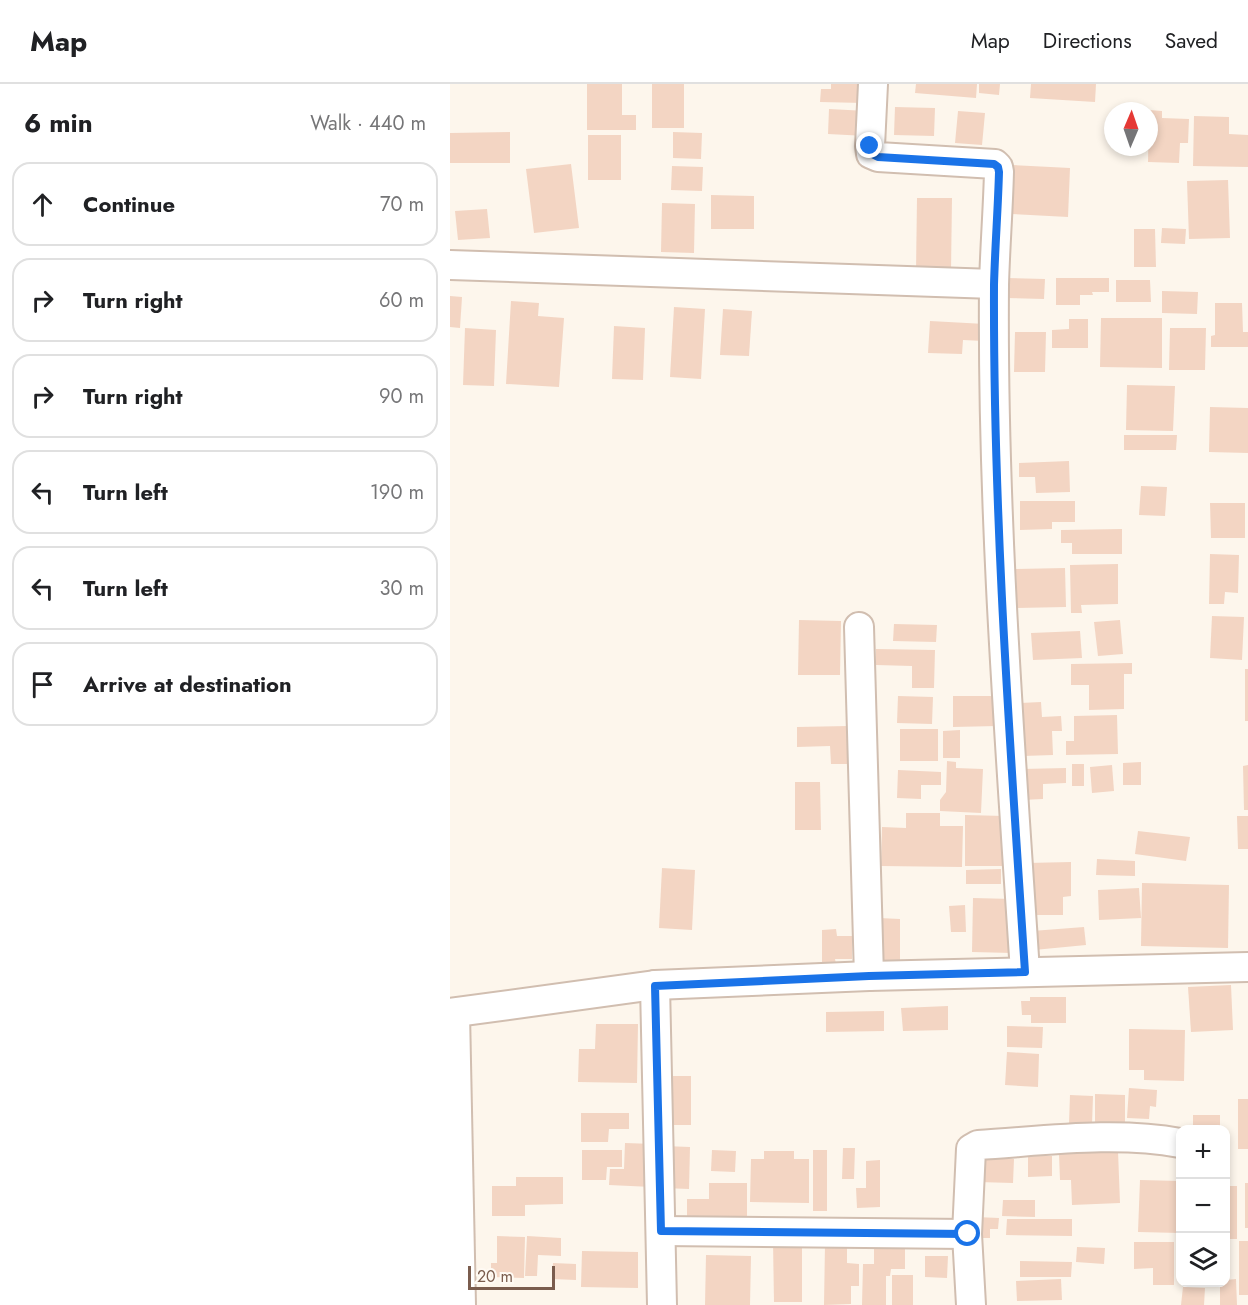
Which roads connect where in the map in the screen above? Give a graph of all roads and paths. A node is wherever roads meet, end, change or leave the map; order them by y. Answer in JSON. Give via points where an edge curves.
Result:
{"nodes":[{"id":1,"x":873,"y":84,"type":"edge"},
{"id":2,"x":450,"y":265,"type":"edge"},
{"id":3,"x":994,"y":284,"type":"junction"},
{"id":4,"x":859,"y":627,"type":"dead end"},
{"id":5,"x":1248,"y":967,"type":"edge"},
{"id":6,"x":1025,"y":972,"type":"junction"},
{"id":7,"x":869,"y":976,"type":"junction"},
{"id":8,"x":655,"y":986,"type":"junction"},
{"id":9,"x":452,"y":1013,"type":"edge"},
{"id":10,"x":1176,"y":1142,"type":"edge"},
{"id":11,"x":661,"y":1231,"type":"junction"},
{"id":12,"x":968,"y":1234,"type":"junction"},
{"id":13,"x":461,"y":1305,"type":"edge"},
{"id":14,"x":662,"y":1305,"type":"edge"},
{"id":15,"x":970,"y":1305,"type":"edge"}],
"edges":[{"from":1,"to":3,"type":"street","via":[[872,154],[998,167]]},
{"from":2,"to":3,"type":"street"},
{"from":3,"to":6,"type":"street","via":[[997,505]]},
{"from":4,"to":7,"type":"street"},
{"from":5,"to":6,"type":"street"},
{"from":6,"to":7,"type":"street"},
{"from":7,"to":8,"type":"street"},
{"from":8,"to":9,"type":"street"},
{"from":8,"to":11,"type":"street"},
{"from":9,"to":13,"type":"street"},
{"from":10,"to":12,"type":"street","via":[[1120,1137],[978,1145],[971,1149]]},
{"from":11,"to":12,"type":"street"},
{"from":11,"to":14,"type":"street"},
{"from":12,"to":15,"type":"street"}]}
